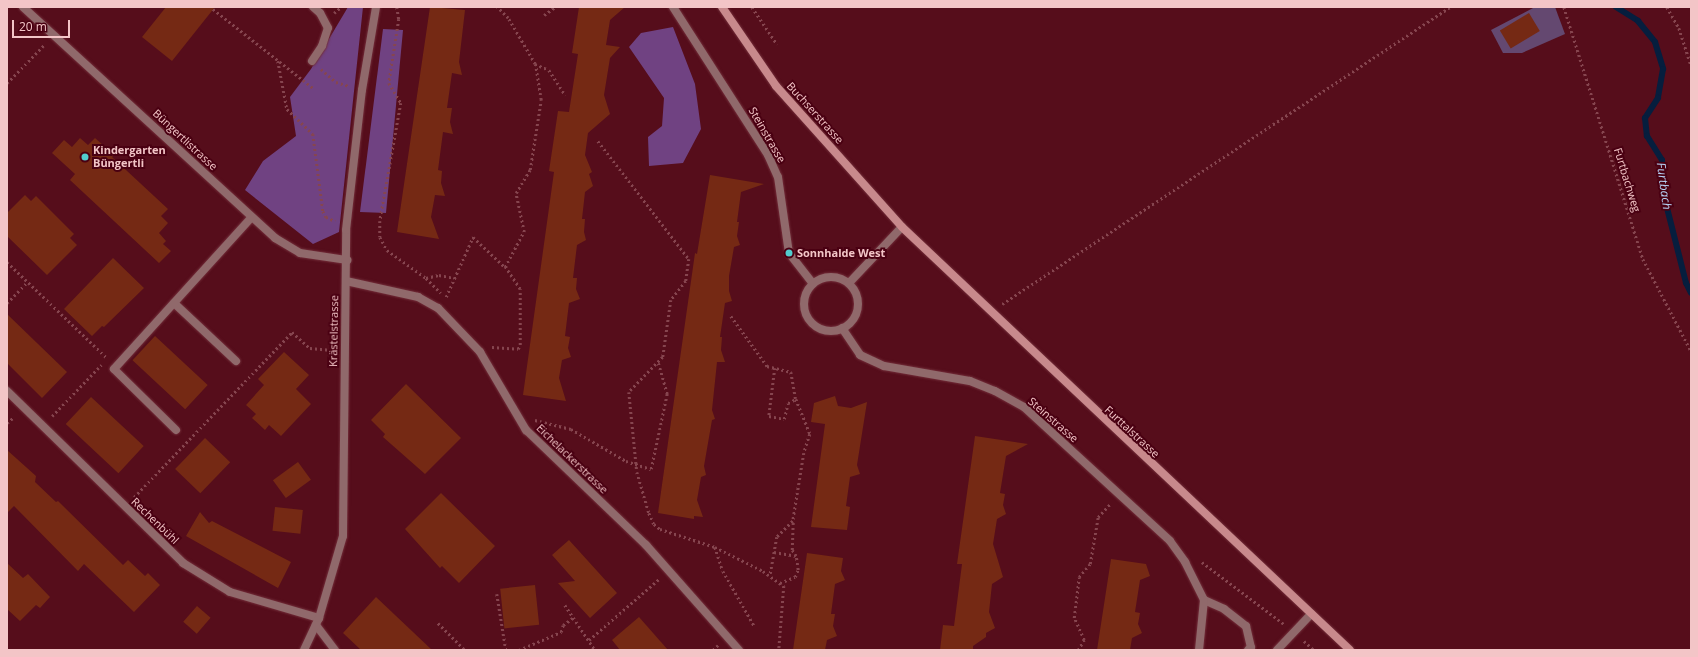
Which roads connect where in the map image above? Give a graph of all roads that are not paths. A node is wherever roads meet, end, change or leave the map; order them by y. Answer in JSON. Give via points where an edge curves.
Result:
{"nodes":[{"id":1,"x":23,"y":7,"type":"edge"},
{"id":2,"x":313,"y":7,"type":"edge"},
{"id":3,"x":376,"y":7,"type":"edge"},
{"id":4,"x":673,"y":7,"type":"edge"},
{"id":5,"x":722,"y":7,"type":"edge"},
{"id":6,"x":312,"y":61,"type":"road end"},
{"id":7,"x":252,"y":217,"type":"junction"},
{"id":8,"x":902,"y":227,"type":"junction"},
{"id":9,"x":346,"y":260,"type":"junction"},
{"id":10,"x":346,"y":281,"type":"junction"},
{"id":11,"x":849,"y":283,"type":"junction"},
{"id":12,"x":813,"y":284,"type":"junction"},
{"id":13,"x":174,"y":303,"type":"junction"},
{"id":14,"x":842,"y":328,"type":"junction"},
{"id":15,"x":236,"y":361,"type":"dead end"},
{"id":16,"x":7,"y":390,"type":"edge"},
{"id":17,"x":176,"y":430,"type":"dead end"},
{"id":18,"x":1204,"y":600,"type":"junction"},
{"id":19,"x":1311,"y":614,"type":"junction"},
{"id":20,"x":318,"y":621,"type":"junction"},
{"id":21,"x":304,"y":650,"type":"edge"},
{"id":22,"x":335,"y":650,"type":"edge"},
{"id":23,"x":739,"y":650,"type":"edge"},
{"id":24,"x":1199,"y":650,"type":"edge"},
{"id":25,"x":1248,"y":650,"type":"edge"},
{"id":26,"x":1277,"y":650,"type":"edge"},
{"id":27,"x":1350,"y":650,"type":"edge"}],
"edges":[{"from":1,"to":7,"type":"street","name":"Büngertlistrasse"},
{"from":2,"to":6,"type":"street","via":[[320,13],[328,28],[322,46]]},
{"from":3,"to":9,"type":"street","name":"Krästelstrasse","via":[[362,90],[347,226]]},
{"from":4,"to":12,"type":"street","name":"Steinstrasse","via":[[768,155],[778,177],[789,253]]},
{"from":5,"to":8,"type":"main road","name":"Buchserstrasse","via":[[776,86]]},
{"from":7,"to":9,"type":"street","name":"Büngertlistrasse","via":[[275,238],[300,254]]},
{"from":7,"to":13,"type":"street"},
{"from":8,"to":11,"type":"street"},
{"from":8,"to":19,"type":"main road","name":"Furttalstrasse"},
{"from":9,"to":10,"type":"street","name":"Krästelstrasse"},
{"from":10,"to":20,"type":"street","name":"Krästelstrasse","via":[[343,536]]},
{"from":10,"to":23,"type":"street","name":"Eichelackerstrasse","via":[[418,296],[438,308],[480,352],[526,430],[646,545]]},
{"from":11,"to":12,"type":"street","via":[[830,277]]},
{"from":11,"to":14,"type":"street","via":[[858,297],[857,311],[848,325]]},
{"from":12,"to":14,"type":"street","via":[[805,300],[809,319],[823,329]]},
{"from":13,"to":15,"type":"street"},
{"from":13,"to":17,"type":"street","via":[[114,369]]},
{"from":14,"to":18,"type":"street","name":"Steinstrasse","via":[[860,355],[884,366],[970,382],[995,391],[1024,407],[1170,541],[1185,562]]},
{"from":16,"to":20,"type":"street","name":"Rechenbühl","via":[[183,563],[230,592]]},
{"from":18,"to":24,"type":"street"},
{"from":18,"to":25,"type":"street","via":[[1224,609],[1246,626],[1251,647]]},
{"from":19,"to":26,"type":"street"},
{"from":19,"to":27,"type":"main road","name":"Furttalstrasse"},
{"from":20,"to":21,"type":"street","name":"Krästelstrasse"},
{"from":20,"to":22,"type":"street"}]}
